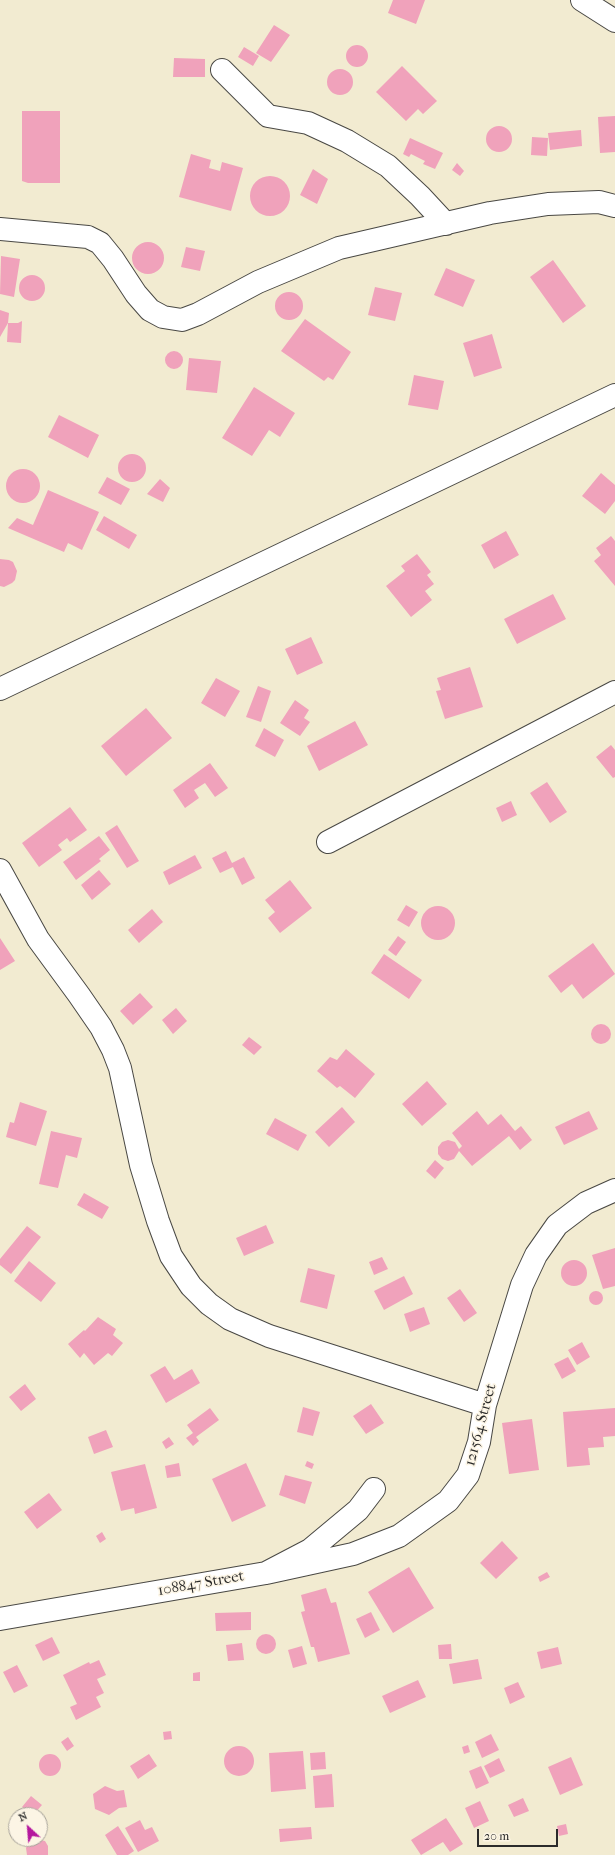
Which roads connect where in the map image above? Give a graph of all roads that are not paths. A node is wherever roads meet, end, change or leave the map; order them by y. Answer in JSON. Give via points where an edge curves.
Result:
{"nodes":[{"id":1,"x":582,"y":0,"type":"edge"},
{"id":2,"x":615,"y":21,"type":"edge"},
{"id":3,"x":222,"y":70,"type":"dead end"},
{"id":4,"x":615,"y":206,"type":"edge"},
{"id":5,"x":446,"y":224,"type":"junction"},
{"id":6,"x":0,"y":230,"type":"edge"},
{"id":7,"x":615,"y":395,"type":"edge"},
{"id":8,"x":0,"y":689,"type":"edge"},
{"id":9,"x":615,"y":692,"type":"edge"},
{"id":10,"x":328,"y":842,"type":"dead end"},
{"id":11,"x":0,"y":870,"type":"edge"},
{"id":12,"x":615,"y":1190,"type":"edge"},
{"id":13,"x":485,"y":1405,"type":"junction"},
{"id":14,"x":374,"y":1489,"type":"dead end"},
{"id":15,"x":266,"y":1573,"type":"junction"},
{"id":16,"x":0,"y":1620,"type":"edge"}],
"edges":[{"from":1,"to":2,"type":"street"},
{"from":3,"to":5,"type":"street","via":[[268,116],[308,123],[347,141],[388,166]]},
{"from":4,"to":5,"type":"street","via":[[599,202],[548,204],[490,213]]},
{"from":5,"to":6,"type":"street","via":[[340,248],[258,282],[182,320],[163,317],[150,310],[100,243],[88,237]]},
{"from":7,"to":8,"type":"street"},
{"from":9,"to":10,"type":"street"},
{"from":11,"to":13,"type":"street","via":[[38,939],[79,995],[113,1050],[120,1068],[141,1165],[158,1221],[171,1256],[191,1286],[209,1304],[230,1319],[269,1336]]},
{"from":12,"to":13,"type":"street","name":"121564 Street","via":[[586,1203],[557,1224],[536,1255],[522,1285]]},
{"from":13,"to":15,"type":"street","name":"121564 Street","via":[[468,1475],[448,1501],[399,1536],[353,1554]]},
{"from":14,"to":15,"type":"street","name":"108847 Street","via":[[358,1510],[310,1550]]},
{"from":15,"to":16,"type":"street","name":"108847 Street"}]}
